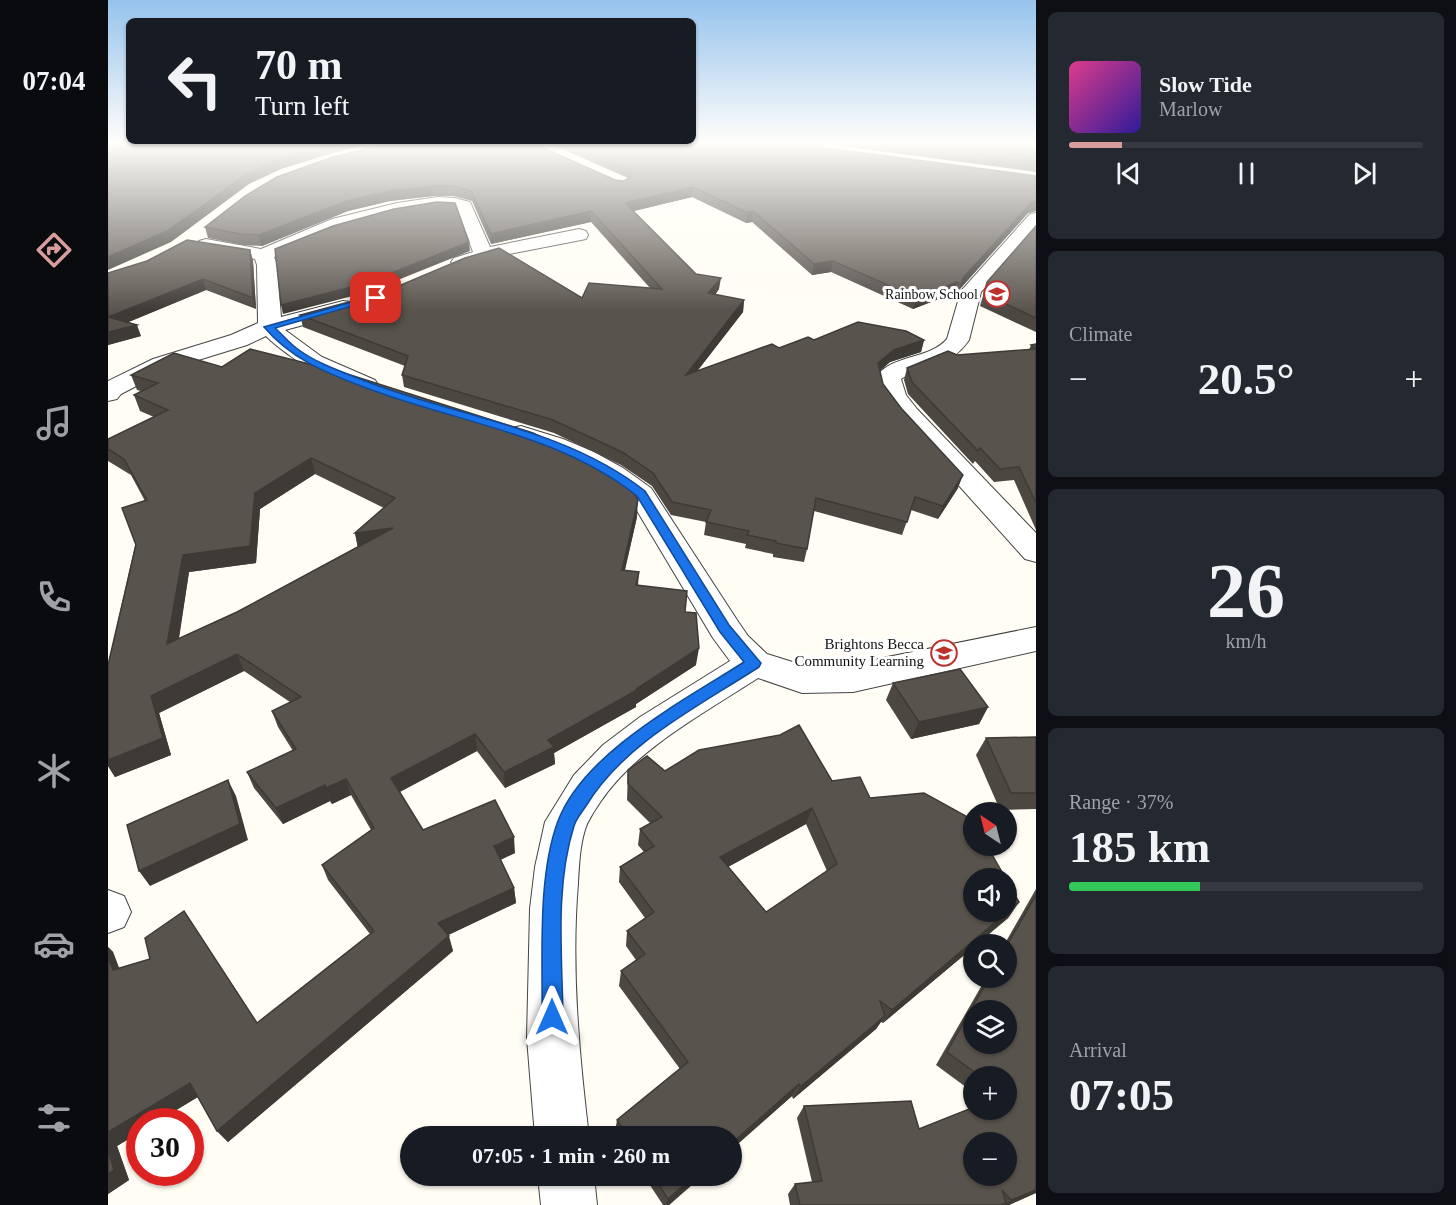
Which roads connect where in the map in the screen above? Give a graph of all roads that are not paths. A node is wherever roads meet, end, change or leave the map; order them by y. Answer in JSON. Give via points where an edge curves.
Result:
{"nodes":[{"id":1,"x":1034,"y":221,"type":"edge"},
{"id":2,"x":579,"y":235,"type":"dead end"},
{"id":3,"x":195,"y":236,"type":"dead end"},
{"id":4,"x":263,"y":255,"type":"junction"},
{"id":5,"x":484,"y":255,"type":"junction"},
{"id":6,"x":444,"y":268,"type":"edge"},
{"id":7,"x":366,"y":301,"type":"edge"},
{"id":8,"x":269,"y":327,"type":"junction"},
{"id":9,"x":108,"y":394,"type":"edge"},
{"id":10,"x":391,"y":394,"type":"edge"},
{"id":11,"x":500,"y":428,"type":"edge"},
{"id":12,"x":1036,"y":552,"type":"edge"},
{"id":13,"x":1036,"y":639,"type":"edge"},
{"id":14,"x":754,"y":663,"type":"junction"},
{"id":15,"x":561,"y":1126,"type":"edge"},
{"id":16,"x":567,"y":1186,"type":"edge"},
{"id":17,"x":569,"y":1205,"type":"edge"}],
"edges":[{"from":1,"to":12,"type":"street","via":[[971,291],[954,346],[938,357],[897,370],[888,377],[894,396],[908,414]]},
{"from":2,"to":5,"type":"street"},
{"from":3,"to":4,"type":"street"},
{"from":4,"to":5,"type":"street","via":[[350,219],[438,201],[464,206]]},
{"from":4,"to":8,"type":"street","via":[[267,265]]},
{"from":5,"to":6,"type":"street"},
{"from":7,"to":8,"type":"street"},
{"from":8,"to":9,"type":"street","via":[[160,364]]},
{"from":8,"to":10,"type":"street","via":[[295,352],[332,372]]},
{"from":11,"to":14,"type":"street","via":[[582,456],[641,494],[724,629]]},
{"from":13,"to":14,"type":"street","via":[[853,678],[802,679]]},
{"from":14,"to":15,"type":"street","via":[[617,756],[588,787],[566,822],[553,909],[552,1038]]},
{"from":16,"to":17,"type":"street"}]}
